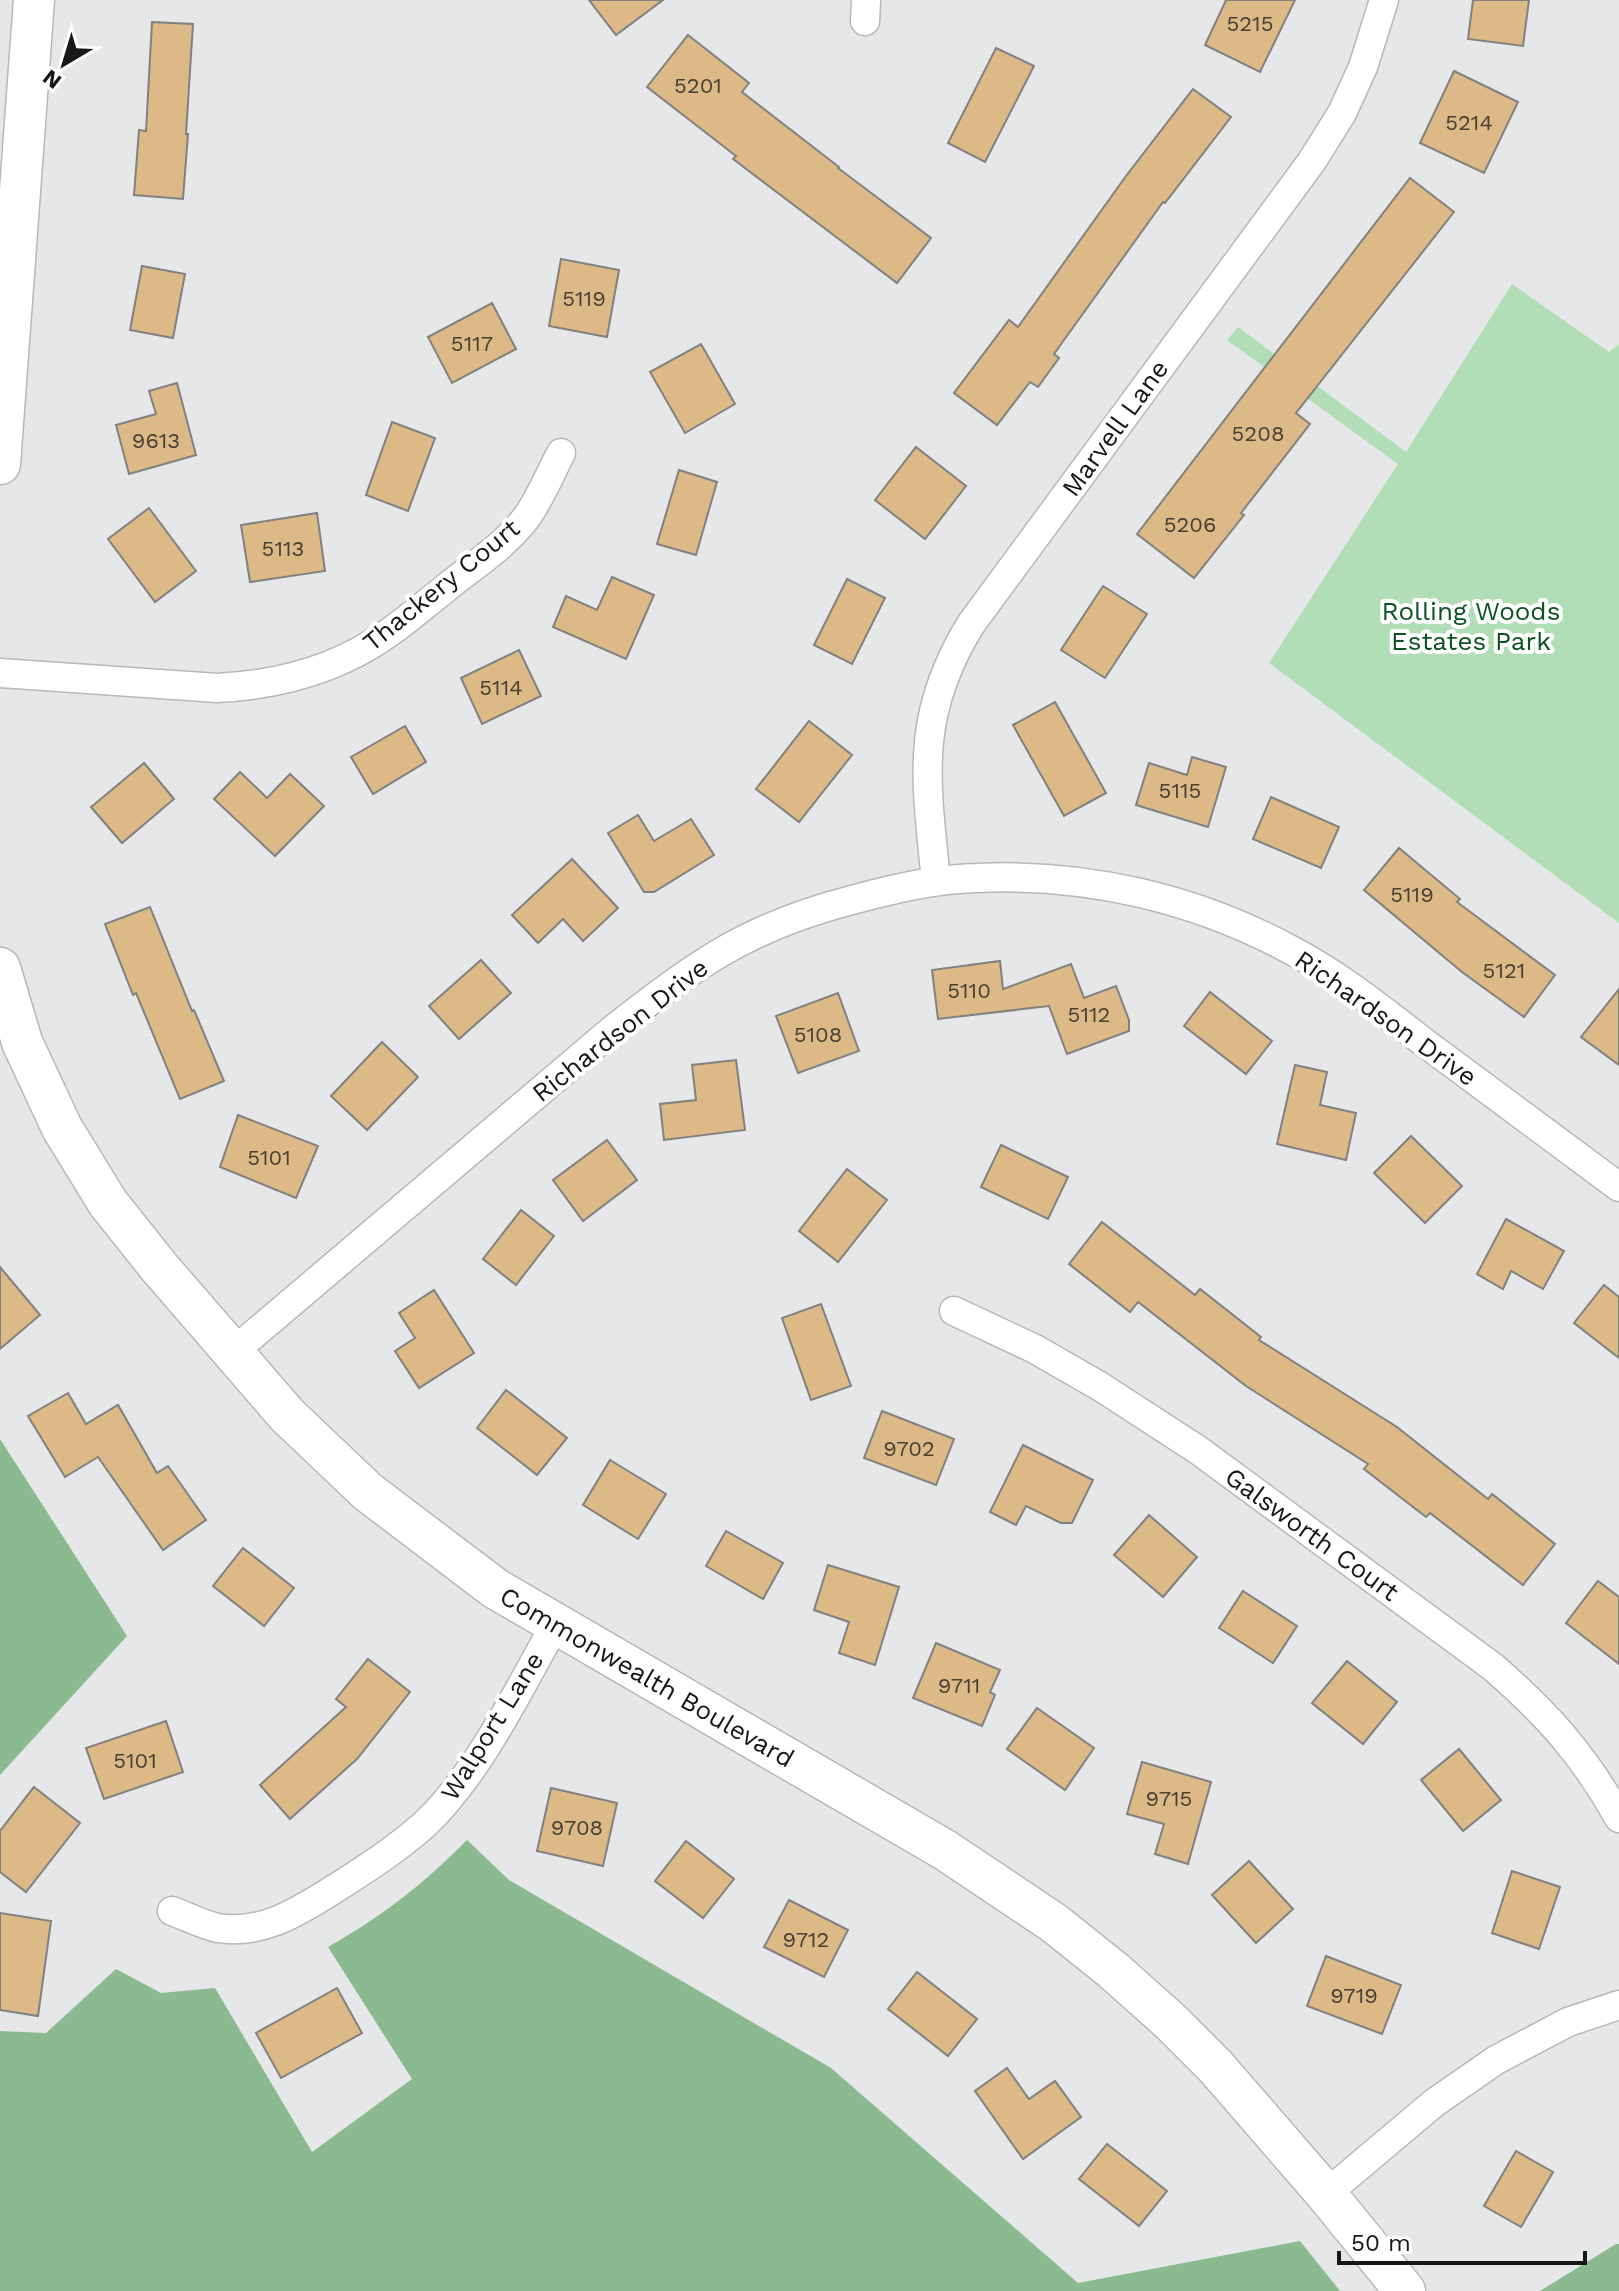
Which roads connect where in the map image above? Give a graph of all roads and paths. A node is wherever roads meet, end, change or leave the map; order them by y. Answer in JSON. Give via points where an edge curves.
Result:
{"nodes":[{"id":1,"x":34,"y":0,"type":"edge"},
{"id":2,"x":1384,"y":0,"type":"edge"},
{"id":3,"x":561,"y":453,"type":"dead end"},
{"id":4,"x":0,"y":464,"type":"edge"},
{"id":5,"x":0,"y":673,"type":"edge"},
{"id":6,"x":936,"y":881,"type":"junction"},
{"id":7,"x":0,"y":968,"type":"edge"},
{"id":8,"x":1619,"y":1187,"type":"edge"},
{"id":9,"x":954,"y":1311,"type":"dead end"},
{"id":10,"x":233,"y":1352,"type":"junction"},
{"id":11,"x":555,"y":1625,"type":"junction"},
{"id":12,"x":1619,"y":1818,"type":"edge"},
{"id":13,"x":172,"y":1911,"type":"dead end"},
{"id":14,"x":1619,"y":2005,"type":"edge"},
{"id":15,"x":1326,"y":2194,"type":"junction"},
{"id":16,"x":1405,"y":2291,"type":"edge"}],
"edges":[{"from":1,"to":4,"type":"street"},
{"from":2,"to":6,"type":"street","name":"Marvell Lane","via":[[1363,67],[1312,161],[955,649],[937,692],[927,742]]},
{"from":3,"to":5,"type":"street","name":"Thackery Court","via":[[527,517],[502,543],[388,634],[321,669],[246,687],[217,688]]},
{"from":6,"to":8,"type":"street","name":"Richardson Drive","via":[[1053,879],[1111,886],[1180,903],[1247,928],[1343,982]]},
{"from":6,"to":10,"type":"street","name":"Richardson Drive","via":[[814,910],[720,953],[671,984]]},
{"from":7,"to":10,"type":"street","name":"Commonwealth Boulevard","via":[[22,1042],[62,1128],[108,1203]]},
{"from":9,"to":12,"type":"street","name":"Galsworth Court","via":[[1035,1349],[1198,1450],[1493,1667],[1556,1726]]},
{"from":10,"to":11,"type":"street","name":"Commonwealth Boulevard","via":[[287,1415],[368,1492],[496,1589]]},
{"from":11,"to":13,"type":"street","name":"Walport Lane","via":[[463,1780],[386,1856],[287,1918],[263,1926],[216,1928]]},
{"from":11,"to":15,"type":"street","name":"Commonwealth Boulevard","via":[[945,1850],[1054,1923],[1183,2033]]},
{"from":14,"to":15,"type":"street","via":[[1568,2022],[1496,2060],[1434,2103]]},
{"from":15,"to":16,"type":"street","name":"Commonwealth Boulevard"}]}
